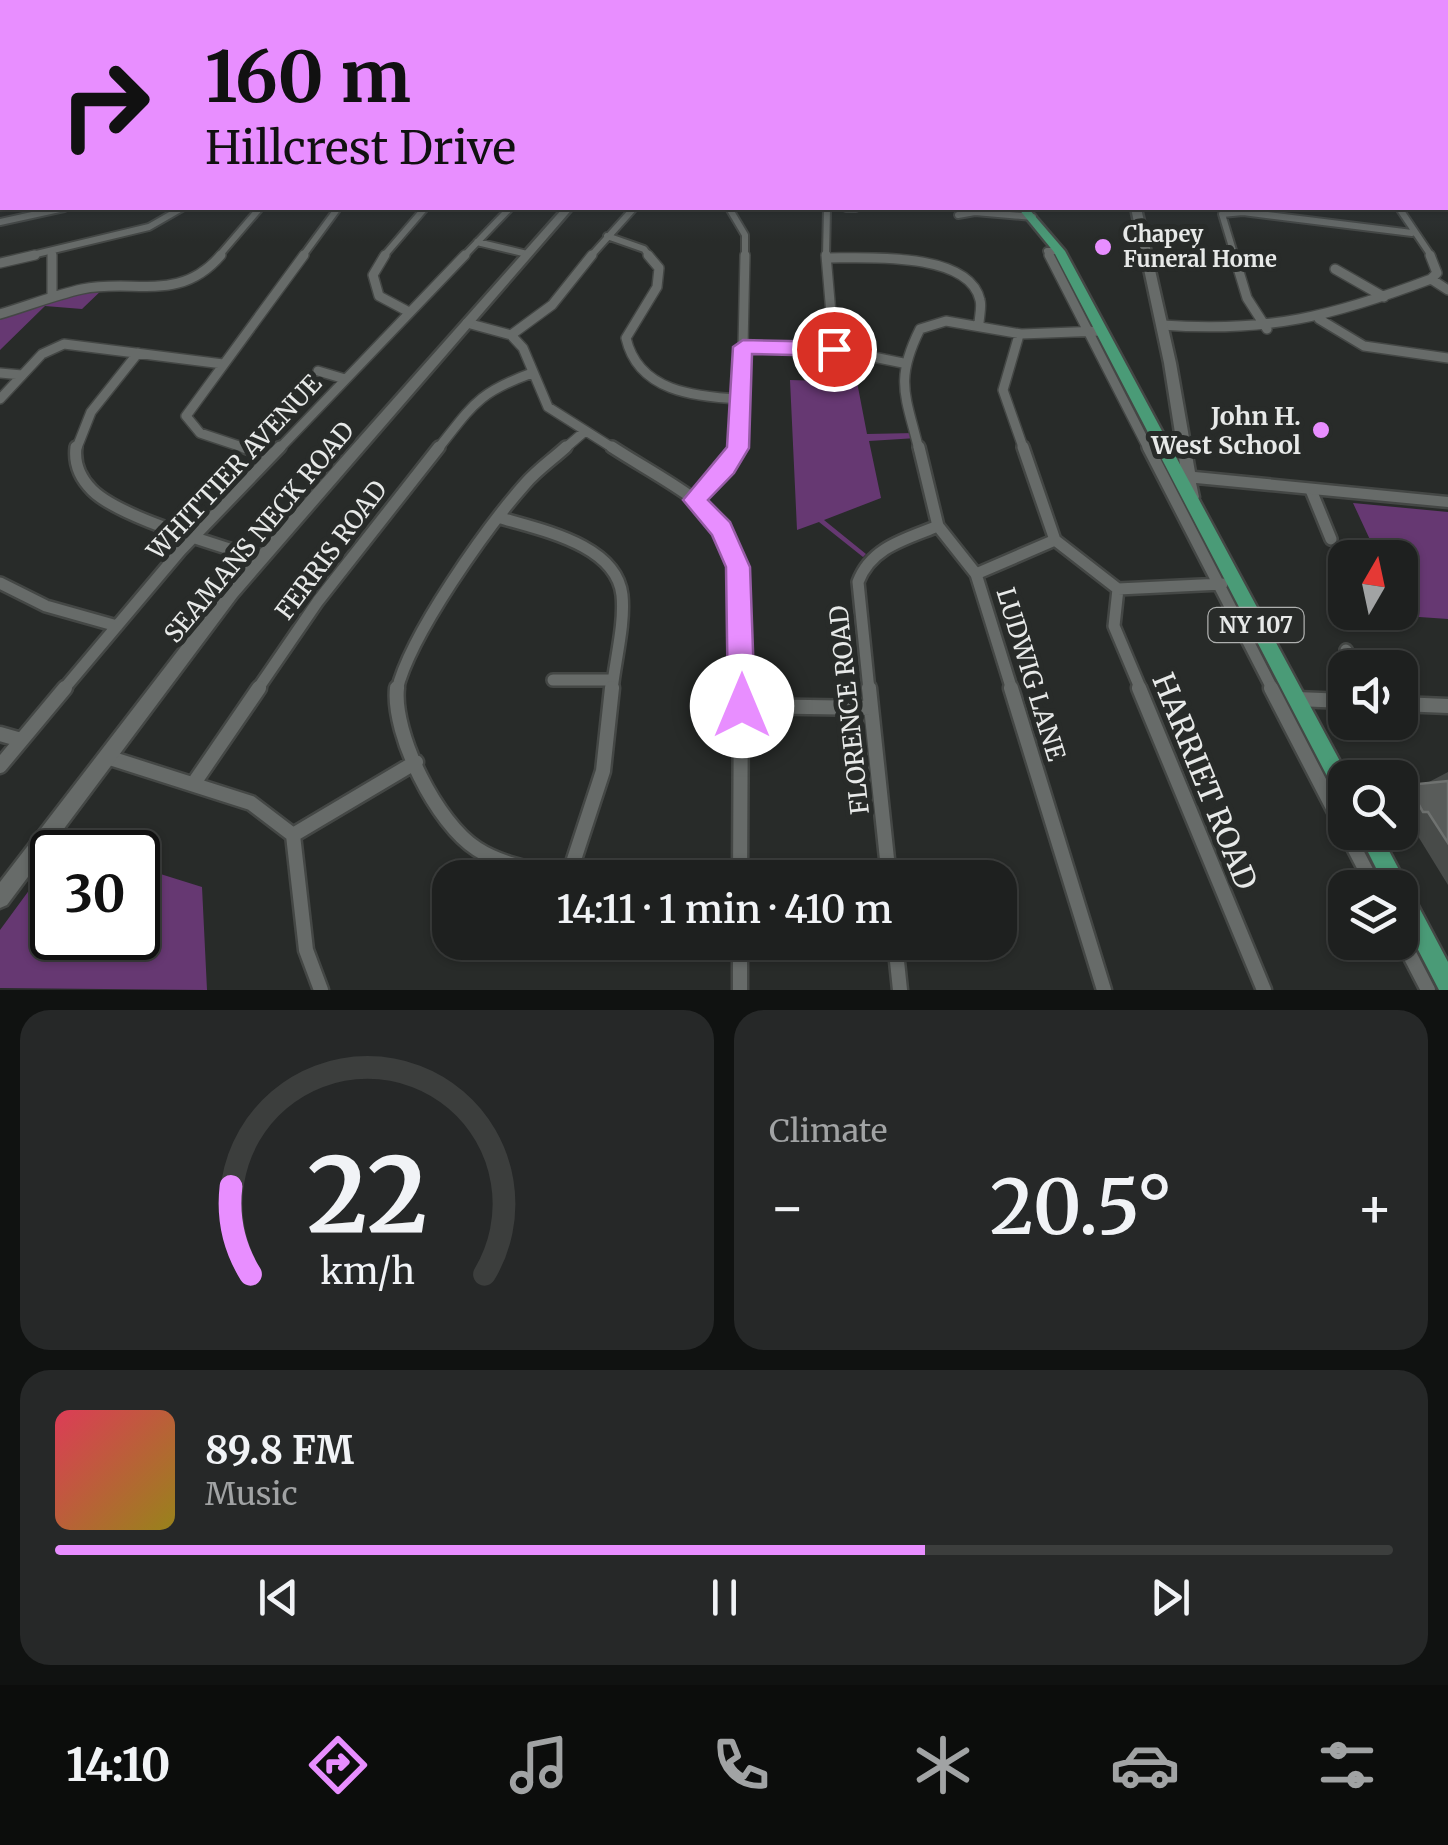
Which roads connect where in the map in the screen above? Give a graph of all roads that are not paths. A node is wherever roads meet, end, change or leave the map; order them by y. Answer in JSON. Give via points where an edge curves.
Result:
{"nodes":[{"id":1,"x":55,"y":210,"type":"edge"},
{"id":2,"x":179,"y":210,"type":"edge"},
{"id":3,"x":258,"y":210,"type":"edge"},
{"id":4,"x":337,"y":210,"type":"edge"},
{"id":5,"x":423,"y":210,"type":"edge"},
{"id":6,"x":508,"y":210,"type":"edge"},
{"id":7,"x":566,"y":210,"type":"edge"},
{"id":8,"x":632,"y":210,"type":"edge"},
{"id":9,"x":731,"y":210,"type":"edge"},
{"id":10,"x":827,"y":210,"type":"edge"},
{"id":11,"x":1136,"y":210,"type":"edge"},
{"id":12,"x":1400,"y":210,"type":"edge"},
{"id":13,"x":1028,"y":212,"type":"edge"},
{"id":14,"x":958,"y":215,"type":"dead end"},
{"id":15,"x":0,"y":222,"type":"edge"},
{"id":16,"x":1412,"y":233,"type":"junction"},
{"id":17,"x":607,"y":236,"type":"junction"},
{"id":18,"x":477,"y":242,"type":"junction"},
{"id":19,"x":52,"y":250,"type":"junction"},
{"id":20,"x":527,"y":254,"type":"junction"},
{"id":21,"x":827,"y":258,"type":"junction"},
{"id":22,"x":0,"y":263,"type":"edge"},
{"id":23,"x":1335,"y":270,"type":"dead end"},
{"id":24,"x":1431,"y":279,"type":"junction"},
{"id":25,"x":1448,"y":290,"type":"edge"},
{"id":26,"x":52,"y":296,"type":"junction"},
{"id":27,"x":1384,"y":297,"type":"junction"},
{"id":28,"x":410,"y":312,"type":"junction"},
{"id":29,"x":0,"y":314,"type":"edge"},
{"id":30,"x":1319,"y":319,"type":"junction"},
{"id":31,"x":467,"y":323,"type":"junction"},
{"id":32,"x":979,"y":324,"type":"junction"},
{"id":33,"x":1162,"y":325,"type":"junction"},
{"id":34,"x":1267,"y":329,"type":"junction"},
{"id":35,"x":1094,"y":332,"type":"junction"},
{"id":36,"x":1019,"y":334,"type":"junction"},
{"id":37,"x":512,"y":335,"type":"junction"},
{"id":38,"x":743,"y":347,"type":"junction"},
{"id":39,"x":834,"y":349,"type":"junction"},
{"id":40,"x":138,"y":353,"type":"junction"},
{"id":41,"x":1448,"y":358,"type":"edge"},
{"id":42,"x":903,"y":363,"type":"junction"},
{"id":43,"x":223,"y":364,"type":"junction"},
{"id":44,"x":318,"y":372,"type":"dead end"},
{"id":45,"x":532,"y":372,"type":"junction"},
{"id":46,"x":0,"y":373,"type":"edge"},
{"id":47,"x":22,"y":375,"type":"junction"},
{"id":48,"x":345,"y":379,"type":"junction"},
{"id":49,"x":0,"y":399,"type":"edge"},
{"id":50,"x":741,"y":399,"type":"junction"},
{"id":51,"x":584,"y":432,"type":"junction"},
{"id":52,"x":271,"y":456,"type":"junction"},
{"id":53,"x":1183,"y":477,"type":"junction"},
{"id":54,"x":1311,"y":490,"type":"junction"},
{"id":55,"x":694,"y":500,"type":"junction"},
{"id":56,"x":1448,"y":502,"type":"edge"},
{"id":57,"x":501,"y":518,"type":"junction"},
{"id":58,"x":938,"y":526,"type":"junction"},
{"id":59,"x":195,"y":536,"type":"junction"},
{"id":60,"x":1331,"y":539,"type":"dead end"},
{"id":61,"x":1055,"y":540,"type":"junction"},
{"id":62,"x":260,"y":559,"type":"junction"},
{"id":63,"x":976,"y":574,"type":"junction"},
{"id":64,"x":0,"y":583,"type":"edge"},
{"id":65,"x":1224,"y":584,"type":"junction"},
{"id":66,"x":1118,"y":588,"type":"junction"},
{"id":67,"x":117,"y":626,"type":"junction"},
{"id":68,"x":553,"y":680,"type":"dead end"},
{"id":69,"x":613,"y":680,"type":"junction"},
{"id":70,"x":1296,"y":698,"type":"junction"},
{"id":71,"x":1328,"y":700,"type":"edge"},
{"id":72,"x":1418,"y":705,"type":"edge"},
{"id":73,"x":742,"y":706,"type":"junction"},
{"id":74,"x":1448,"y":706,"type":"edge"},
{"id":75,"x":871,"y":708,"type":"junction"},
{"id":76,"x":0,"y":734,"type":"edge"},
{"id":77,"x":21,"y":740,"type":"junction"},
{"id":78,"x":107,"y":757,"type":"junction"},
{"id":79,"x":1329,"y":760,"type":"edge"},
{"id":80,"x":416,"y":762,"type":"junction"},
{"id":81,"x":0,"y":766,"type":"edge"},
{"id":82,"x":194,"y":784,"type":"junction"},
{"id":83,"x":1328,"y":797,"type":"edge"},
{"id":84,"x":293,"y":835,"type":"junction"},
{"id":85,"x":498,"y":860,"type":"edge"},
{"id":86,"x":572,"y":860,"type":"edge"},
{"id":87,"x":740,"y":860,"type":"edge"},
{"id":88,"x":886,"y":860,"type":"edge"},
{"id":89,"x":0,"y":898,"type":"edge"},
{"id":90,"x":1418,"y":928,"type":"edge"},
{"id":91,"x":740,"y":960,"type":"edge"},
{"id":92,"x":897,"y":960,"type":"edge"},
{"id":93,"x":1412,"y":960,"type":"edge"},
{"id":94,"x":1448,"y":984,"type":"edge"},
{"id":95,"x":321,"y":990,"type":"edge"},
{"id":96,"x":740,"y":990,"type":"edge"},
{"id":97,"x":900,"y":990,"type":"edge"},
{"id":98,"x":1104,"y":990,"type":"edge"},
{"id":99,"x":1264,"y":990,"type":"edge"},
{"id":100,"x":1428,"y":990,"type":"edge"}],
"edges":[{"from":1,"to":15,"type":"street"},
{"from":2,"to":19,"type":"street","via":[[149,227]]},
{"from":3,"to":26,"type":"street","via":[[211,266],[186,280]]},
{"from":4,"to":43,"type":"street"},
{"from":5,"to":28,"type":"street","via":[[372,275],[379,296]]},
{"from":6,"to":18,"type":"street","name":"WHITTIER AVENUE"},
{"from":7,"to":20,"type":"main road","name":"SEAMANS NECK ROAD"},
{"from":8,"to":17,"type":"street"},
{"from":9,"to":38,"type":"street","via":[[745,235]]},
{"from":10,"to":21,"type":"street"},
{"from":11,"to":33,"type":"main road"},
{"from":12,"to":16,"type":"street"},
{"from":13,"to":14,"type":"street"},
{"from":13,"to":35,"type":"main road","number":"NY 107","via":[[1059,251]]},
{"from":16,"to":24,"type":"street","via":[[1436,263]]},
{"from":16,"to":34,"type":"street","via":[[1226,212],[1222,220],[1247,298]]},
{"from":17,"to":37,"type":"street","via":[[552,304]]},
{"from":17,"to":50,"type":"street","via":[[644,249],[659,268],[657,287],[626,338],[631,360],[686,394]]},
{"from":18,"to":20,"type":"street"},
{"from":18,"to":28,"type":"street","name":"WHITTIER AVENUE"},
{"from":19,"to":22,"type":"street"},
{"from":19,"to":26,"type":"street"},
{"from":20,"to":31,"type":"main road","name":"SEAMANS NECK ROAD"},
{"from":21,"to":32,"type":"street","via":[[910,260],[948,269],[982,298]]},
{"from":21,"to":39,"type":"street"},
{"from":23,"to":27,"type":"street"},
{"from":24,"to":25,"type":"street"},
{"from":24,"to":27,"type":"street"},
{"from":26,"to":29,"type":"street"},
{"from":27,"to":30,"type":"street"},
{"from":28,"to":48,"type":"street","name":"WHITTIER AVENUE"},
{"from":30,"to":34,"type":"street"},
{"from":30,"to":41,"type":"street","via":[[1361,348]]},
{"from":31,"to":37,"type":"street"},
{"from":31,"to":62,"type":"main road","name":"SEAMANS NECK ROAD"},
{"from":32,"to":36,"type":"street"},
{"from":32,"to":42,"type":"street","via":[[955,319],[920,329]]},
{"from":33,"to":34,"type":"street"},
{"from":33,"to":53,"type":"main road"},
{"from":35,"to":36,"type":"street"},
{"from":35,"to":53,"type":"main road","number":"NY 107"},
{"from":35,"to":65,"type":"street"},
{"from":36,"to":61,"type":"street","via":[[1002,390]]},
{"from":37,"to":45,"type":"street"},
{"from":38,"to":39,"type":"street"},
{"from":38,"to":50,"type":"street"},
{"from":39,"to":42,"type":"street"},
{"from":40,"to":43,"type":"street"},
{"from":40,"to":47,"type":"street","via":[[64,344],[42,354]]},
{"from":40,"to":59,"type":"street","via":[[82,425],[76,466],[98,498]]},
{"from":42,"to":58,"type":"street","name":"LUDWIG LANE"},
{"from":43,"to":52,"type":"street","via":[[188,411],[188,424]]},
{"from":44,"to":48,"type":"street"},
{"from":45,"to":51,"type":"street","via":[[548,407]]},
{"from":45,"to":82,"type":"street","name":"FERRIS ROAD","via":[[491,388],[472,404],[318,601]]},
{"from":46,"to":47,"type":"street"},
{"from":47,"to":49,"type":"street"},
{"from":48,"to":52,"type":"street","name":"WHITTIER AVENUE"},
{"from":50,"to":55,"type":"street","via":[[735,455]]},
{"from":51,"to":55,"type":"street"},
{"from":51,"to":57,"type":"street","via":[[528,480]]},
{"from":52,"to":59,"type":"street","name":"WHITTIER AVENUE"},
{"from":53,"to":54,"type":"main road"},
{"from":53,"to":65,"type":"main road","number":"NY 107"},
{"from":54,"to":56,"type":"main road"},
{"from":54,"to":60,"type":"street"},
{"from":55,"to":73,"type":"street","via":[[722,529],[738,567]]},
{"from":57,"to":69,"type":"street","via":[[570,540],[612,570],[622,595]]},
{"from":57,"to":80,"type":"street","via":[[400,677],[395,711]]},
{"from":58,"to":63,"type":"street","name":"LUDWIG LANE"},
{"from":58,"to":75,"type":"street","name":"FLORENCE ROAD","via":[[874,554],[860,570]]},
{"from":59,"to":62,"type":"street"},
{"from":59,"to":67,"type":"street","name":"WHITTIER AVENUE"},
{"from":61,"to":63,"type":"street"},
{"from":61,"to":66,"type":"street"},
{"from":62,"to":78,"type":"main road","name":"SEAMANS NECK ROAD"},
{"from":63,"to":98,"type":"street","name":"LUDWIG LANE"},
{"from":64,"to":67,"type":"street","via":[[46,606]]},
{"from":65,"to":66,"type":"street"},
{"from":65,"to":70,"type":"main road","number":"NY 107"},
{"from":65,"to":83,"type":"street"},
{"from":66,"to":99,"type":"street","name":"HARRIET ROAD","via":[[1114,626]]},
{"from":67,"to":77,"type":"street","name":"WHITTIER AVENUE"},
{"from":68,"to":69,"type":"street"},
{"from":69,"to":86,"type":"street","via":[[604,771]]},
{"from":70,"to":71,"type":"street"},
{"from":70,"to":79,"type":"main road","number":"NY 107"},
{"from":72,"to":74,"type":"street"},
{"from":73,"to":75,"type":"street"},
{"from":73,"to":87,"type":"street"},
{"from":75,"to":88,"type":"street","name":"FLORENCE ROAD"},
{"from":76,"to":77,"type":"street"},
{"from":77,"to":81,"type":"street","name":"WHITTIER AVENUE"},
{"from":78,"to":82,"type":"street"},
{"from":78,"to":89,"type":"main road","name":"SEAMANS NECK ROAD"},
{"from":80,"to":84,"type":"street"},
{"from":80,"to":85,"type":"street","via":[[444,819],[467,845]]},
{"from":82,"to":84,"type":"street","via":[[250,803]]},
{"from":84,"to":95,"type":"street","via":[[306,950]]},
{"from":90,"to":94,"type":"main road"},
{"from":91,"to":96,"type":"street"},
{"from":92,"to":97,"type":"street"},
{"from":93,"to":100,"type":"street"}]}
